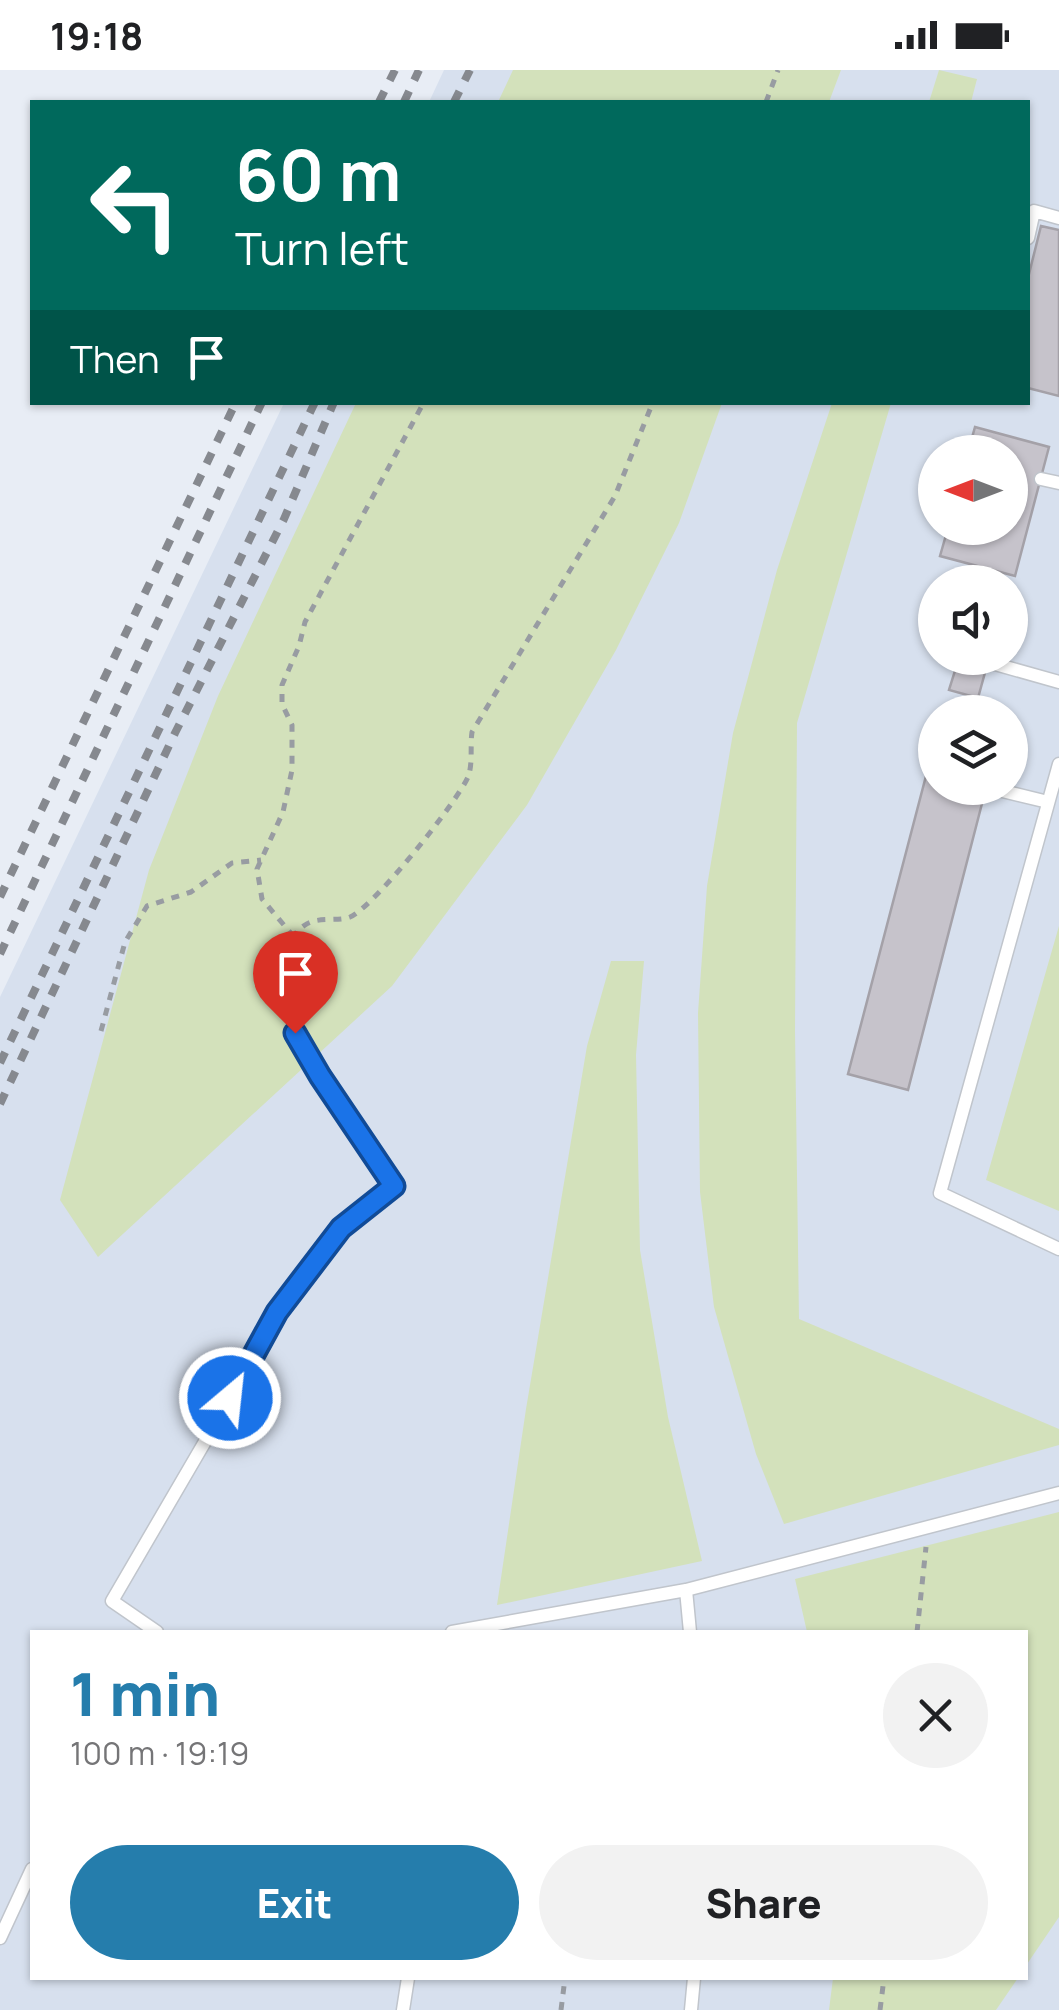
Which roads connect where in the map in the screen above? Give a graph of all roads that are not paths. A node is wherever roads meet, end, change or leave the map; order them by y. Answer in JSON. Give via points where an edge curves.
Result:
{"nodes":[{"id":1,"x":1059,"y":218,"type":"edge"},
{"id":2,"x":1030,"y":229,"type":"edge"},
{"id":3,"x":1041,"y":478,"type":"dead end"},
{"id":4,"x":1059,"y":483,"type":"edge"},
{"id":5,"x":1028,"y":673,"type":"edge"},
{"id":6,"x":1059,"y":682,"type":"edge"},
{"id":7,"x":1059,"y":764,"type":"edge"},
{"id":8,"x":1028,"y":797,"type":"edge"},
{"id":9,"x":1048,"y":802,"type":"junction"},
{"id":10,"x":295,"y":1033,"type":"road end"},
{"id":11,"x":1059,"y":1249,"type":"edge"},
{"id":12,"x":1059,"y":1493,"type":"edge"},
{"id":13,"x":686,"y":1590,"type":"junction"},
{"id":14,"x":154,"y":1630,"type":"edge"},
{"id":15,"x":465,"y":1630,"type":"edge"},
{"id":16,"x":690,"y":1630,"type":"edge"},
{"id":17,"x":30,"y":1873,"type":"edge"},
{"id":18,"x":0,"y":1938,"type":"edge"},
{"id":19,"x":408,"y":1980,"type":"edge"},
{"id":20,"x":694,"y":1980,"type":"edge"},
{"id":21,"x":404,"y":2010,"type":"edge"},
{"id":22,"x":691,"y":2010,"type":"edge"}],
"edges":[{"from":1,"to":2,"type":"lane","via":[[1034,212]]},
{"from":3,"to":4,"type":"lane"},
{"from":5,"to":6,"type":"lane"},
{"from":7,"to":9,"type":"lane"},
{"from":8,"to":9,"type":"lane"},
{"from":9,"to":11,"type":"lane","via":[[940,1193]]},
{"from":10,"to":14,"type":"lane","via":[[394,1186],[341,1228],[277,1312],[112,1601]]},
{"from":12,"to":13,"type":"lane"},
{"from":13,"to":15,"type":"lane"},
{"from":13,"to":16,"type":"lane"},
{"from":17,"to":18,"type":"lane"},
{"from":19,"to":21,"type":"lane"},
{"from":20,"to":22,"type":"lane"}]}
